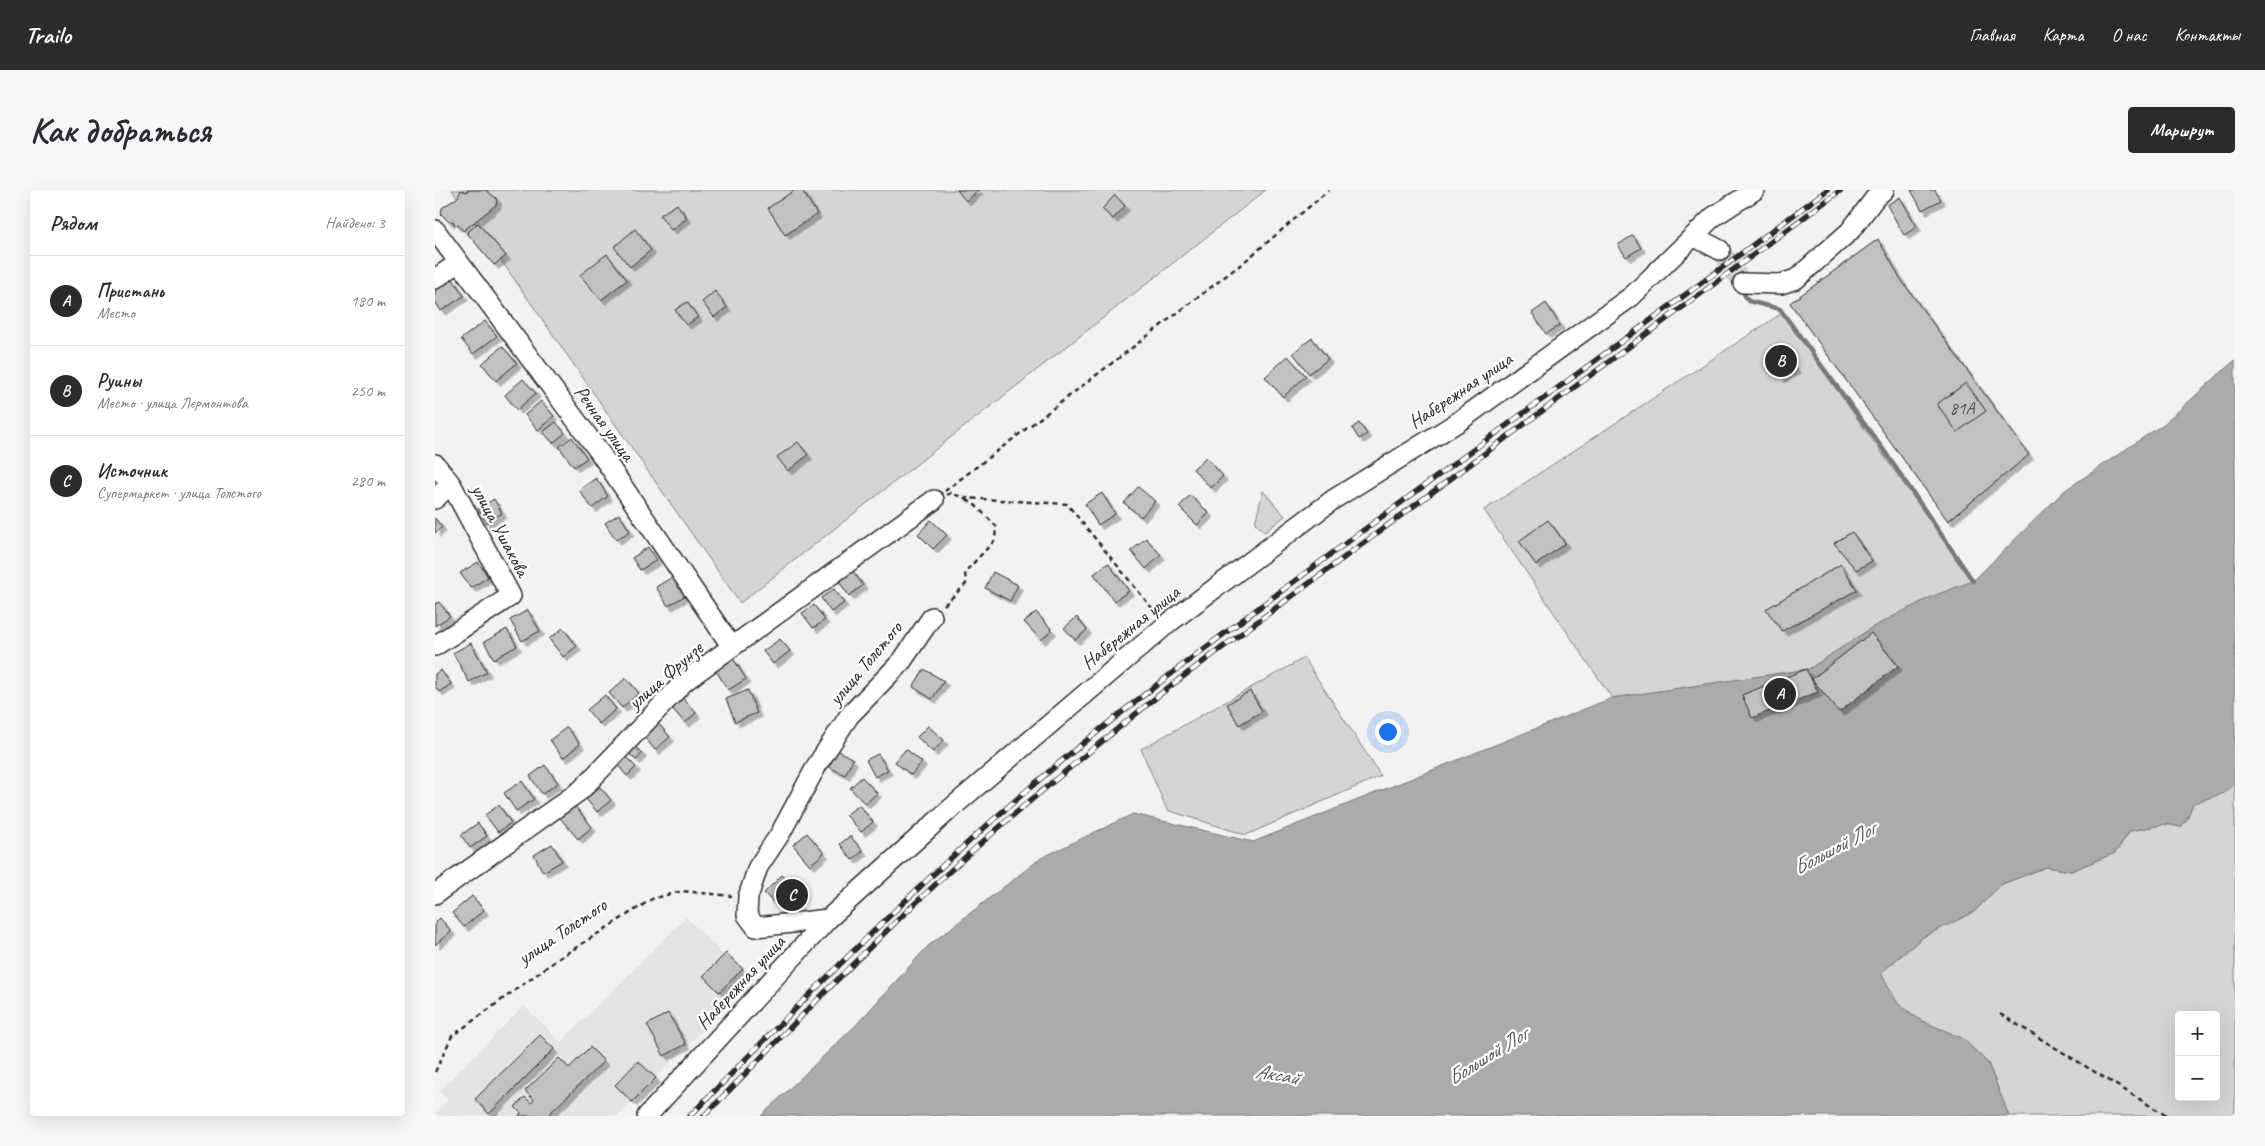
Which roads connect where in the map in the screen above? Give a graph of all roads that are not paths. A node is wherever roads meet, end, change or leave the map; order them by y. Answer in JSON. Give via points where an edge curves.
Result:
{"nodes":[{"id":1,"x":1755,"y":190,"type":"edge"},
{"id":2,"x":1884,"y":190,"type":"edge"},
{"id":3,"x":435,"y":230,"type":"edge"},
{"id":4,"x":1695,"y":237,"type":"junction"},
{"id":5,"x":1720,"y":250,"type":"tunnel mouth"},
{"id":6,"x":458,"y":263,"type":"junction"},
{"id":7,"x":435,"y":279,"type":"edge"},
{"id":8,"x":1743,"y":282,"type":"dead end"},
{"id":9,"x":435,"y":464,"type":"edge"},
{"id":10,"x":451,"y":484,"type":"junction"},
{"id":11,"x":435,"y":499,"type":"edge"},
{"id":12,"x":934,"y":500,"type":"road end"},
{"id":13,"x":932,"y":616,"type":"road end"},
{"id":14,"x":435,"y":646,"type":"edge"},
{"id":15,"x":732,"y":647,"type":"junction"},
{"id":16,"x":435,"y":894,"type":"edge"},
{"id":17,"x":827,"y":919,"type":"junction"},
{"id":18,"x":647,"y":1116,"type":"edge"}],
"edges":[{"from":1,"to":4,"type":"street","name":"Набережная улица","via":[[1713,217]]},
{"from":2,"to":8,"type":"street","via":[[1850,231],[1796,279],[1781,284]]},
{"from":3,"to":6,"type":"street","name":"Речная улица"},
{"from":4,"to":5,"type":"street"},
{"from":4,"to":17,"type":"street","name":"Набережная улица","via":[[1632,296],[1458,422],[1334,499],[1166,624]]},
{"from":6,"to":7,"type":"street"},
{"from":6,"to":15,"type":"street","name":"Речная улица","via":[[598,450]]},
{"from":9,"to":10,"type":"street","name":"улица Ушакова"},
{"from":10,"to":11,"type":"street","name":"улица Ушакова"},
{"from":10,"to":14,"type":"street","name":"улица Ушакова","via":[[511,596]]},
{"from":12,"to":15,"type":"street","name":"улица Фрунзе"},
{"from":13,"to":17,"type":"street","name":"улица Толстого","via":[[902,661],[849,716],[759,867],[748,897],[747,914],[756,927]]},
{"from":15,"to":16,"type":"street","name":"улица Фрунзе","via":[[685,681],[581,790]]},
{"from":17,"to":18,"type":"street","name":"Набережная улица"}]}
